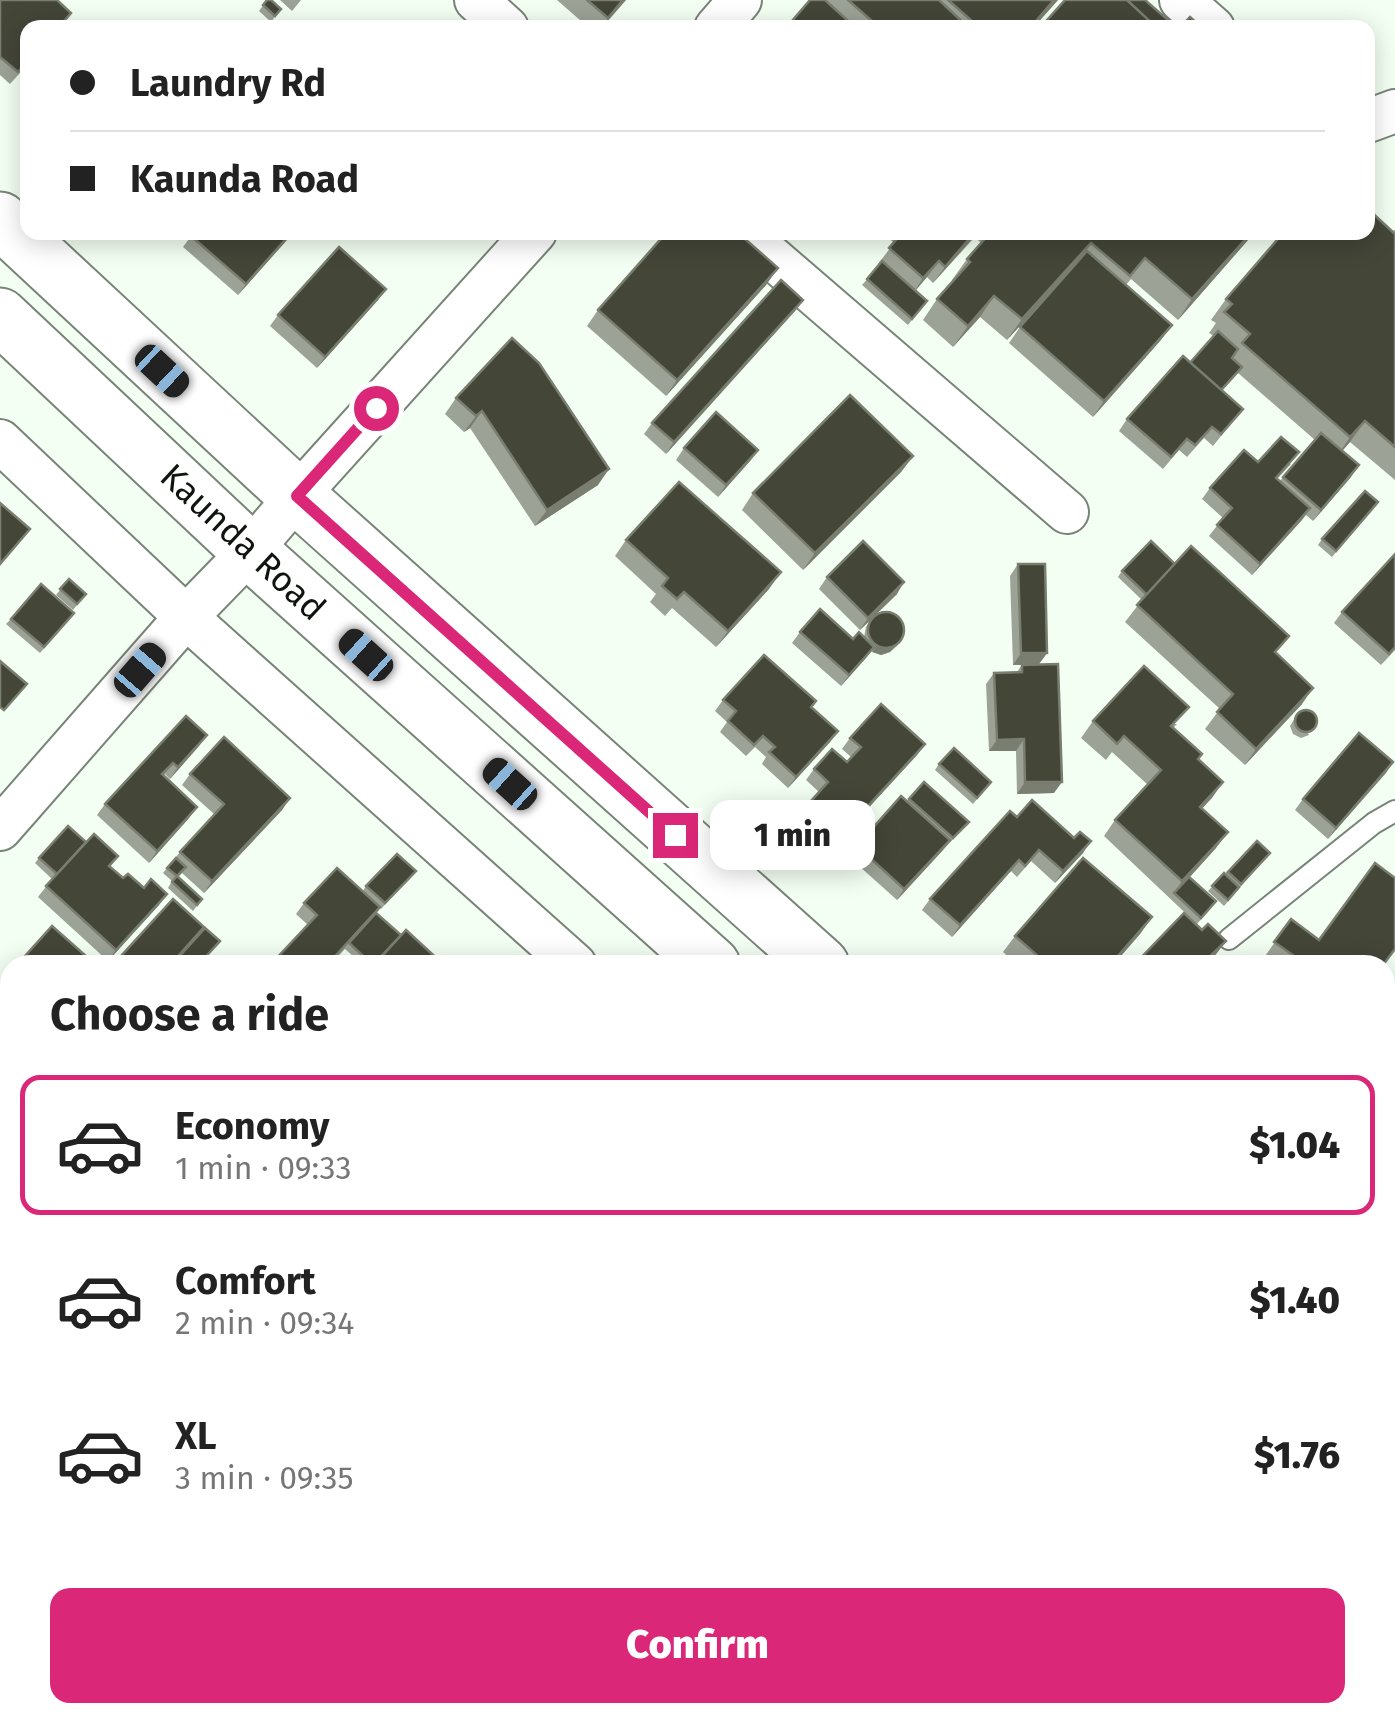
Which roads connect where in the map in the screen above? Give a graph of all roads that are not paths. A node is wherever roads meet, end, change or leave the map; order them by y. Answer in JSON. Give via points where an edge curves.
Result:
{"nodes":[{"id":1,"x":476,"y":0,"type":"edge"},
{"id":2,"x":740,"y":0,"type":"edge"},
{"id":3,"x":1182,"y":0,"type":"edge"},
{"id":4,"x":498,"y":20,"type":"edge"},
{"id":5,"x":723,"y":20,"type":"edge"},
{"id":6,"x":1205,"y":20,"type":"edge"},
{"id":7,"x":0,"y":220,"type":"edge"},
{"id":8,"x":20,"y":239,"type":"edge"},
{"id":9,"x":22,"y":240,"type":"edge"},
{"id":10,"x":528,"y":240,"type":"edge"},
{"id":11,"x":751,"y":240,"type":"edge"},
{"id":12,"x":0,"y":316,"type":"edge"},
{"id":13,"x":0,"y":441,"type":"edge"},
{"id":14,"x":297,"y":496,"type":"junction"},
{"id":15,"x":1067,"y":512,"type":"dead end"},
{"id":16,"x":250,"y":551,"type":"junction"},
{"id":17,"x":186,"y":617,"type":"junction"},
{"id":18,"x":1395,"y":810,"type":"edge"},
{"id":19,"x":0,"y":829,"type":"edge"},
{"id":20,"x":1229,"y":939,"type":"edge"},
{"id":21,"x":565,"y":955,"type":"edge"},
{"id":22,"x":701,"y":955,"type":"edge"},
{"id":23,"x":810,"y":955,"type":"edge"}],
"edges":[{"from":1,"to":4,"type":"street"},
{"from":2,"to":5,"type":"street"},
{"from":3,"to":6,"type":"street"},
{"from":7,"to":8,"type":"main road","name":"Kaunda Road"},
{"from":9,"to":14,"type":"main road","name":"Kaunda Road"},
{"from":10,"to":14,"type":"street"},
{"from":11,"to":15,"type":"street"},
{"from":12,"to":16,"type":"main road","name":"Kaunda Road"},
{"from":13,"to":17,"type":"street"},
{"from":14,"to":16,"type":"street"},
{"from":14,"to":23,"type":"main road","name":"Kaunda Road"},
{"from":16,"to":17,"type":"street"},
{"from":16,"to":22,"type":"main road","name":"Kaunda Road"},
{"from":17,"to":19,"type":"street"},
{"from":17,"to":21,"type":"street"},
{"from":18,"to":20,"type":"lane"}]}
